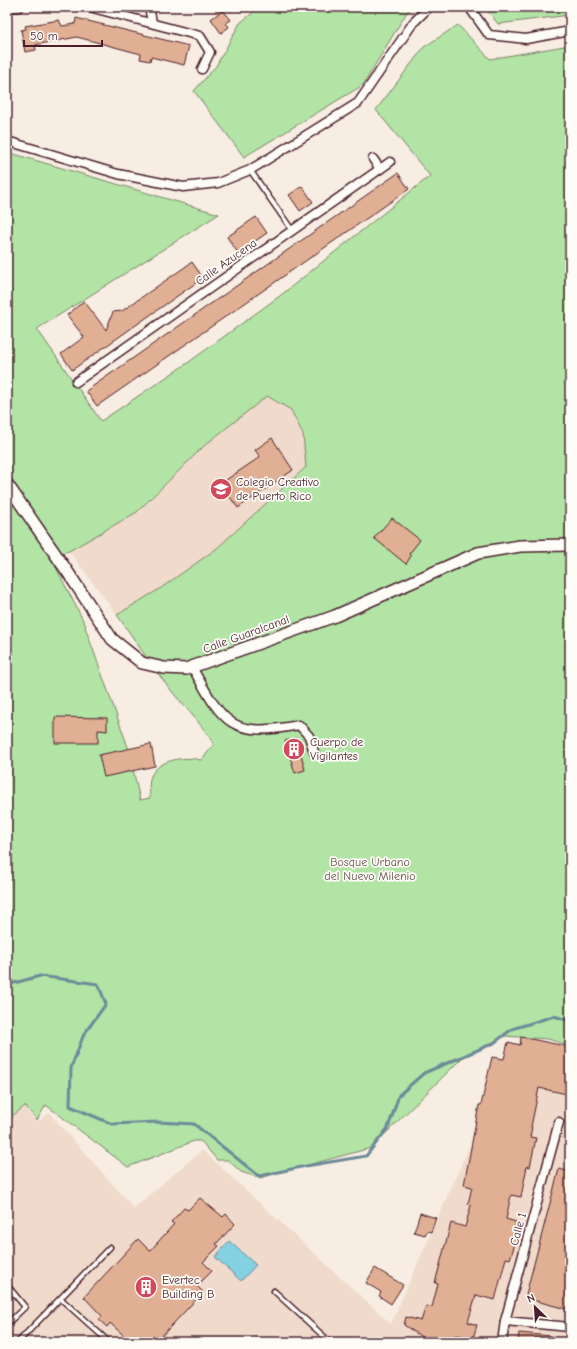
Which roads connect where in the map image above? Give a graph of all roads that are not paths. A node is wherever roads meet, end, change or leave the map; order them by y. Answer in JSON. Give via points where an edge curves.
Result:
{"nodes":[{"id":1,"x":19,"y":7,"type":"edge"},
{"id":2,"x":89,"y":7,"type":"edge"},
{"id":3,"x":149,"y":7,"type":"edge"},
{"id":4,"x":429,"y":7,"type":"edge"},
{"id":5,"x":470,"y":7,"type":"edge"},
{"id":6,"x":7,"y":8,"type":"edge"},
{"id":7,"x":152,"y":22,"type":"junction"},
{"id":8,"x":570,"y":31,"type":"edge"},
{"id":9,"x":202,"y":69,"type":"dead end"},
{"id":10,"x":7,"y":141,"type":"edge"},
{"id":11,"x":373,"y":159,"type":"dead end"},
{"id":12,"x":390,"y":162,"type":"dead end"},
{"id":13,"x":380,"y":169,"type":"junction"},
{"id":14,"x":250,"y":170,"type":"junction"},
{"id":15,"x":292,"y":230,"type":"junction"},
{"id":16,"x":76,"y":382,"type":"dead end"},
{"id":17,"x":7,"y":484,"type":"edge"},
{"id":18,"x":570,"y":545,"type":"edge"},
{"id":19,"x":192,"y":667,"type":"junction"},
{"id":20,"x":314,"y":752,"type":"dead end"},
{"id":21,"x":559,"y":1122,"type":"dead end"},
{"id":22,"x":110,"y":1247,"type":"dead end"},
{"id":23,"x":7,"y":1285,"type":"edge"},
{"id":24,"x":274,"y":1290,"type":"dead end"},
{"id":25,"x":60,"y":1299,"type":"junction"},
{"id":26,"x":505,"y":1321,"type":"junction"},
{"id":27,"x":7,"y":1324,"type":"edge"},
{"id":28,"x":570,"y":1327,"type":"edge"},
{"id":29,"x":7,"y":1338,"type":"edge"},
{"id":30,"x":12,"y":1342,"type":"edge"},
{"id":31,"x":18,"y":1342,"type":"edge"},
{"id":32,"x":109,"y":1342,"type":"edge"},
{"id":33,"x":330,"y":1342,"type":"edge"},
{"id":34,"x":502,"y":1342,"type":"edge"}],
"edges":[{"from":1,"to":6,"type":"street"},
{"from":2,"to":7,"type":"street"},
{"from":3,"to":7,"type":"street"},
{"from":4,"to":14,"type":"street","via":[[413,23],[358,103]]},
{"from":5,"to":8,"type":"street","via":[[489,35],[526,39]]},
{"from":7,"to":9,"type":"street","via":[[200,36],[210,52]]},
{"from":10,"to":14,"type":"street","via":[[118,174],[183,188],[218,183]]},
{"from":11,"to":13,"type":"street"},
{"from":12,"to":13,"type":"street","name":"Calle Azucena"},
{"from":13,"to":15,"type":"street","name":"Calle Azucena"},
{"from":14,"to":15,"type":"lane"},
{"from":15,"to":16,"type":"street","name":"Calle Azucena"},
{"from":17,"to":19,"type":"street","name":"Calle Guaralcanal","via":[[112,639],[142,663],[164,668]]},
{"from":18,"to":19,"type":"street","name":"Calle Guaralcanal","via":[[520,546],[478,553],[335,616]]},
{"from":19,"to":20,"type":"street","via":[[215,708],[232,723],[245,729],[270,731],[299,725],[309,736]]},
{"from":21,"to":26,"type":"street","name":"Calle 1"},
{"from":22,"to":25,"type":"lane"},
{"from":23,"to":27,"type":"lane","via":[[25,1307]]},
{"from":24,"to":33,"type":"lane"},
{"from":25,"to":31,"type":"lane"},
{"from":25,"to":32,"type":"lane"},
{"from":26,"to":28,"type":"street"},
{"from":26,"to":34,"type":"street","name":"Calle 1"},
{"from":29,"to":30,"type":"lane"}]}
